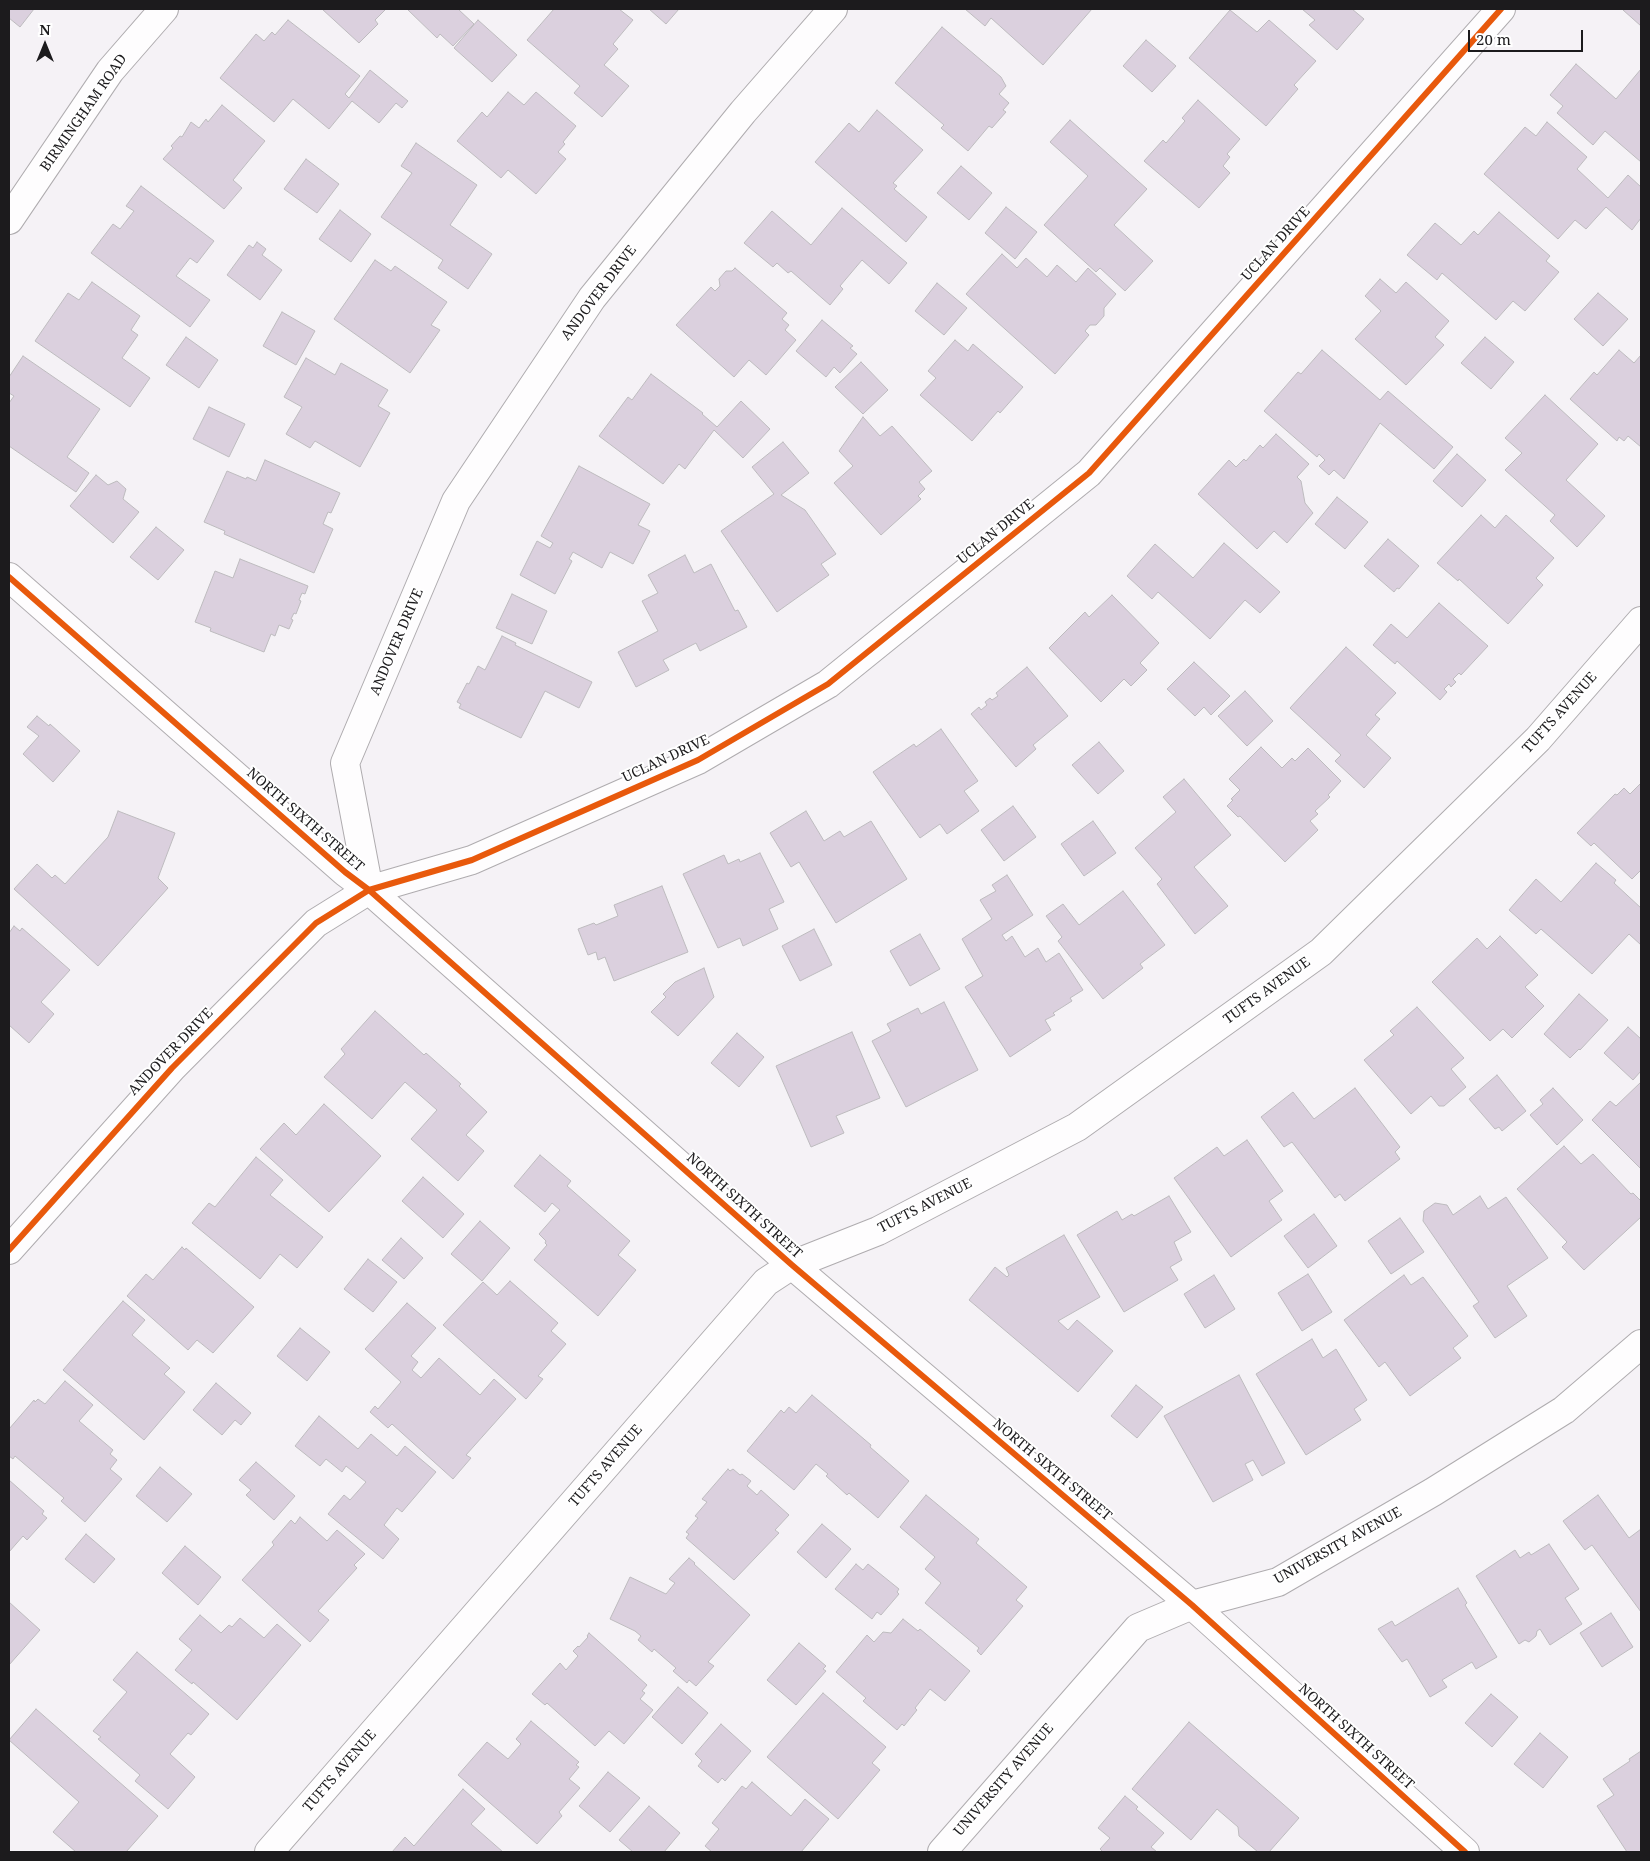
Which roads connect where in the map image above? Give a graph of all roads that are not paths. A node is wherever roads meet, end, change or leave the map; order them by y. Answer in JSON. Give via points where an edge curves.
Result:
{"nodes":[{"id":1,"x":164,"y":9,"type":"edge"},
{"id":2,"x":832,"y":9,"type":"edge"},
{"id":3,"x":1501,"y":9,"type":"edge"},
{"id":4,"x":9,"y":220,"type":"edge"},
{"id":5,"x":9,"y":577,"type":"edge"},
{"id":6,"x":1641,"y":621,"type":"edge"},
{"id":7,"x":369,"y":890,"type":"junction"},
{"id":8,"x":9,"y":1250,"type":"edge"},
{"id":9,"x":792,"y":1265,"type":"junction"},
{"id":10,"x":1641,"y":1344,"type":"edge"},
{"id":11,"x":1192,"y":1605,"type":"junction"},
{"id":12,"x":269,"y":1852,"type":"edge"},
{"id":13,"x":942,"y":1852,"type":"edge"},
{"id":14,"x":1465,"y":1852,"type":"edge"}],
"edges":[{"from":1,"to":4,"type":"street","name":"BIRMINGHAM ROAD","via":[[110,71]]},
{"from":2,"to":7,"type":"street","name":"ANDOVER DRIVE","via":[[743,112],[592,298],[456,501],[345,763]]},
{"from":3,"to":7,"type":"street","name":"UCLAN DRIVE","via":[[1089,472],[828,684],[698,760],[472,860]]},
{"from":5,"to":7,"type":"street","name":"NORTH SIXTH STREET"},
{"from":6,"to":9,"type":"street","name":"TUFTS AVENUE","via":[[1538,739],[1321,952],[1077,1128],[878,1231]]},
{"from":7,"to":8,"type":"street","name":"ANDOVER DRIVE","via":[[316,923],[172,1068]]},
{"from":7,"to":9,"type":"street","name":"NORTH SIXTH STREET"},
{"from":9,"to":11,"type":"street","name":"NORTH SIXTH STREET"},
{"from":9,"to":12,"type":"street","name":"TUFTS AVENUE","via":[[766,1282],[754,1295]]},
{"from":10,"to":11,"type":"street","name":"UNIVERSITY AVENUE","via":[[1564,1410],[1433,1492],[1278,1582]]},
{"from":11,"to":13,"type":"street","name":"UNIVERSITY AVENUE","via":[[1138,1628]]},
{"from":11,"to":14,"type":"street","name":"NORTH SIXTH STREET"}]}
